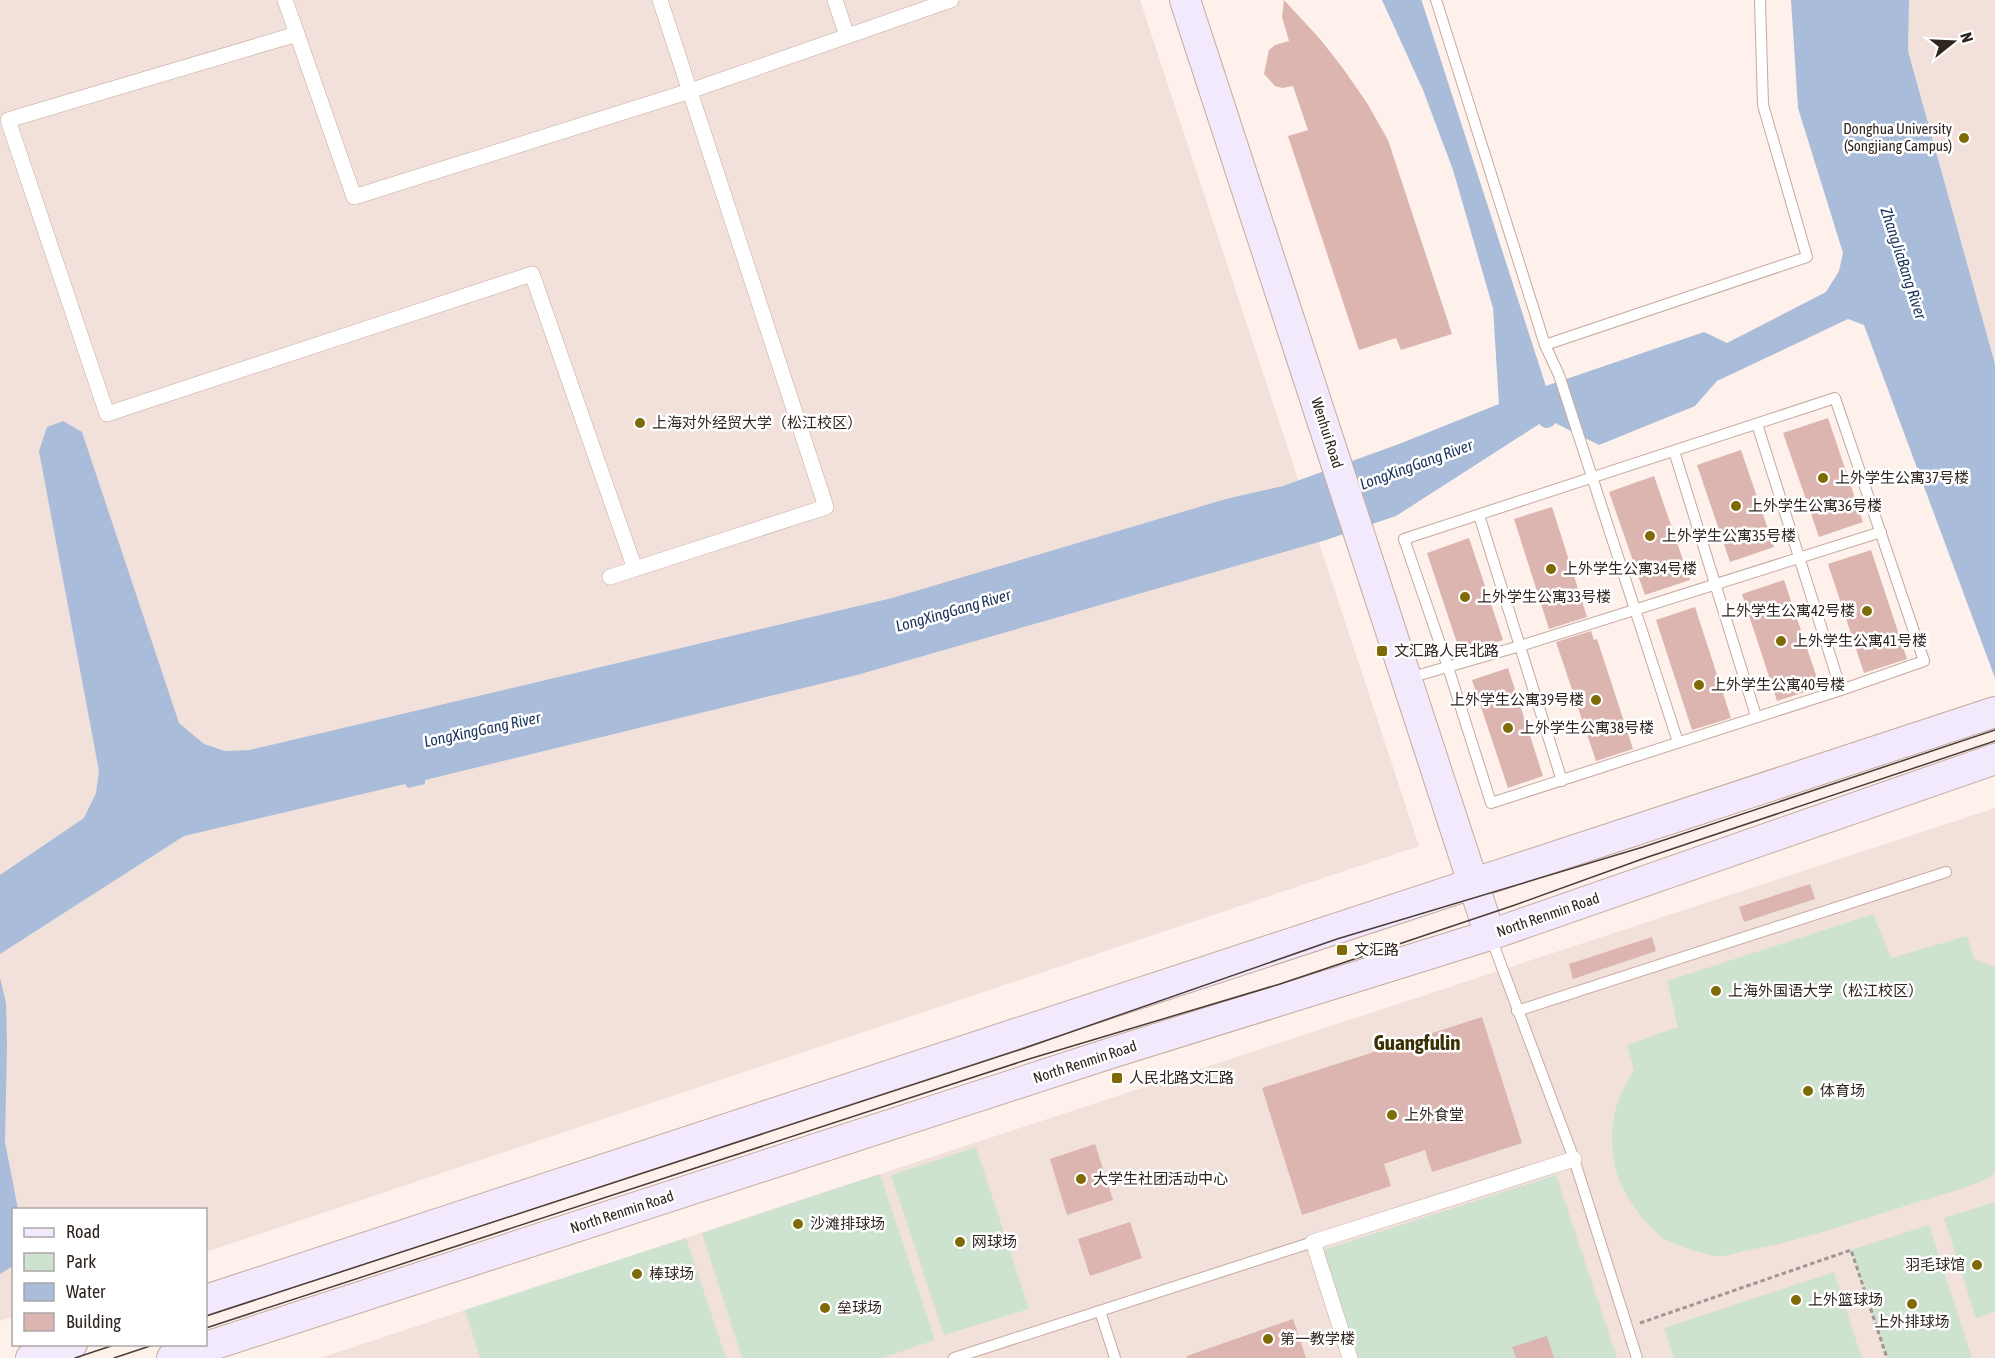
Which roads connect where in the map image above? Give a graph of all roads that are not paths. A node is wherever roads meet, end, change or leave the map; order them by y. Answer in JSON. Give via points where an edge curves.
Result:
{"nodes":[{"id":1,"x":285,"y":0,"type":"edge"},
{"id":2,"x":660,"y":0,"type":"edge"},
{"id":3,"x":835,"y":0,"type":"edge"},
{"id":4,"x":951,"y":0,"type":"edge"},
{"id":5,"x":1185,"y":0,"type":"edge"},
{"id":6,"x":1436,"y":0,"type":"edge"},
{"id":7,"x":1760,"y":0,"type":"edge"},
{"id":8,"x":297,"y":34,"type":"junction"},
{"id":9,"x":847,"y":36,"type":"junction"},
{"id":10,"x":690,"y":91,"type":"junction"},
{"id":11,"x":1545,"y":345,"type":"junction"},
{"id":12,"x":1757,"y":424,"type":"junction"},
{"id":13,"x":1674,"y":451,"type":"junction"},
{"id":14,"x":1593,"y":478,"type":"junction"},
{"id":15,"x":1479,"y":515,"type":"junction"},
{"id":16,"x":1881,"y":532,"type":"junction"},
{"id":17,"x":1799,"y":558,"type":"junction"},
{"id":18,"x":635,"y":569,"type":"junction"},
{"id":19,"x":610,"y":577,"type":"dead end"},
{"id":20,"x":1715,"y":585,"type":"junction"},
{"id":21,"x":1636,"y":610,"type":"junction"},
{"id":22,"x":1520,"y":646,"type":"junction"},
{"id":23,"x":1448,"y":667,"type":"junction"},
{"id":24,"x":1407,"y":678,"type":"junction"},
{"id":25,"x":1841,"y":690,"type":"junction"},
{"id":26,"x":1991,"y":713,"type":"edge"},
{"id":27,"x":1756,"y":716,"type":"junction"},
{"id":28,"x":1678,"y":742,"type":"junction"},
{"id":29,"x":1995,"y":759,"type":"edge"},
{"id":30,"x":1562,"y":781,"type":"junction"},
{"id":31,"x":1946,"y":872,"type":"dead end"},
{"id":32,"x":1474,"y":882,"type":"junction"},
{"id":33,"x":1490,"y":935,"type":"junction"},
{"id":34,"x":1517,"y":1011,"type":"junction"},
{"id":35,"x":1574,"y":1159,"type":"junction"},
{"id":36,"x":1313,"y":1242,"type":"junction"},
{"id":37,"x":207,"y":1300,"type":"edge"},
{"id":38,"x":1100,"y":1311,"type":"junction"},
{"id":39,"x":66,"y":1346,"type":"edge"},
{"id":40,"x":31,"y":1358,"type":"edge"},
{"id":41,"x":172,"y":1358,"type":"edge"},
{"id":42,"x":954,"y":1358,"type":"edge"},
{"id":43,"x":1115,"y":1358,"type":"edge"},
{"id":44,"x":1350,"y":1358,"type":"edge"},
{"id":45,"x":1637,"y":1358,"type":"edge"}],
"edges":[{"from":1,"to":8,"type":"street"},
{"from":2,"to":10,"type":"street"},
{"from":3,"to":9,"type":"street"},
{"from":4,"to":9,"type":"street"},
{"from":5,"to":24,"type":"main road","name":"Wenhui Road"},
{"from":6,"to":11,"type":"lane"},
{"from":7,"to":11,"type":"lane","via":[[1763,105],[1807,257]]},
{"from":8,"to":10,"type":"street","via":[[354,197]]},
{"from":8,"to":18,"type":"street","via":[[8,120],[107,414],[532,274]]},
{"from":9,"to":10,"type":"street"},
{"from":10,"to":18,"type":"street","via":[[826,507]]},
{"from":11,"to":14,"type":"lane"},
{"from":12,"to":13,"type":"lane"},
{"from":12,"to":16,"type":"lane","via":[[1835,398]]},
{"from":12,"to":17,"type":"lane"},
{"from":13,"to":14,"type":"lane"},
{"from":13,"to":20,"type":"lane"},
{"from":14,"to":15,"type":"lane"},
{"from":14,"to":21,"type":"lane"},
{"from":15,"to":22,"type":"lane"},
{"from":15,"to":23,"type":"lane","via":[[1404,540]]},
{"from":16,"to":17,"type":"lane"},
{"from":16,"to":25,"type":"lane","via":[[1924,661]]},
{"from":17,"to":20,"type":"lane"},
{"from":17,"to":25,"type":"lane"},
{"from":18,"to":19,"type":"street"},
{"from":20,"to":21,"type":"lane"},
{"from":20,"to":27,"type":"lane"},
{"from":21,"to":22,"type":"lane"},
{"from":21,"to":28,"type":"lane"},
{"from":22,"to":23,"type":"lane"},
{"from":22,"to":30,"type":"lane"},
{"from":23,"to":24,"type":"lane"},
{"from":23,"to":30,"type":"lane","via":[[1491,803]]},
{"from":24,"to":32,"type":"main road","name":"Wenhui Road"},
{"from":25,"to":27,"type":"lane"},
{"from":26,"to":32,"type":"main road"},
{"from":27,"to":28,"type":"lane"},
{"from":28,"to":30,"type":"lane"},
{"from":29,"to":33,"type":"main road","name":"North Renmin Road"},
{"from":31,"to":34,"type":"lane"},
{"from":32,"to":33,"type":"main road","name":"Wenhui Road"},
{"from":32,"to":37,"type":"main road"},
{"from":33,"to":34,"type":"lane"},
{"from":33,"to":41,"type":"main road","name":"North Renmin Road","via":[[1111,1053]]},
{"from":34,"to":35,"type":"lane"},
{"from":35,"to":36,"type":"street"},
{"from":35,"to":45,"type":"lane"},
{"from":36,"to":38,"type":"lane"},
{"from":36,"to":44,"type":"street"},
{"from":38,"to":42,"type":"lane"},
{"from":38,"to":43,"type":"lane"},
{"from":39,"to":40,"type":"main road"}]}
